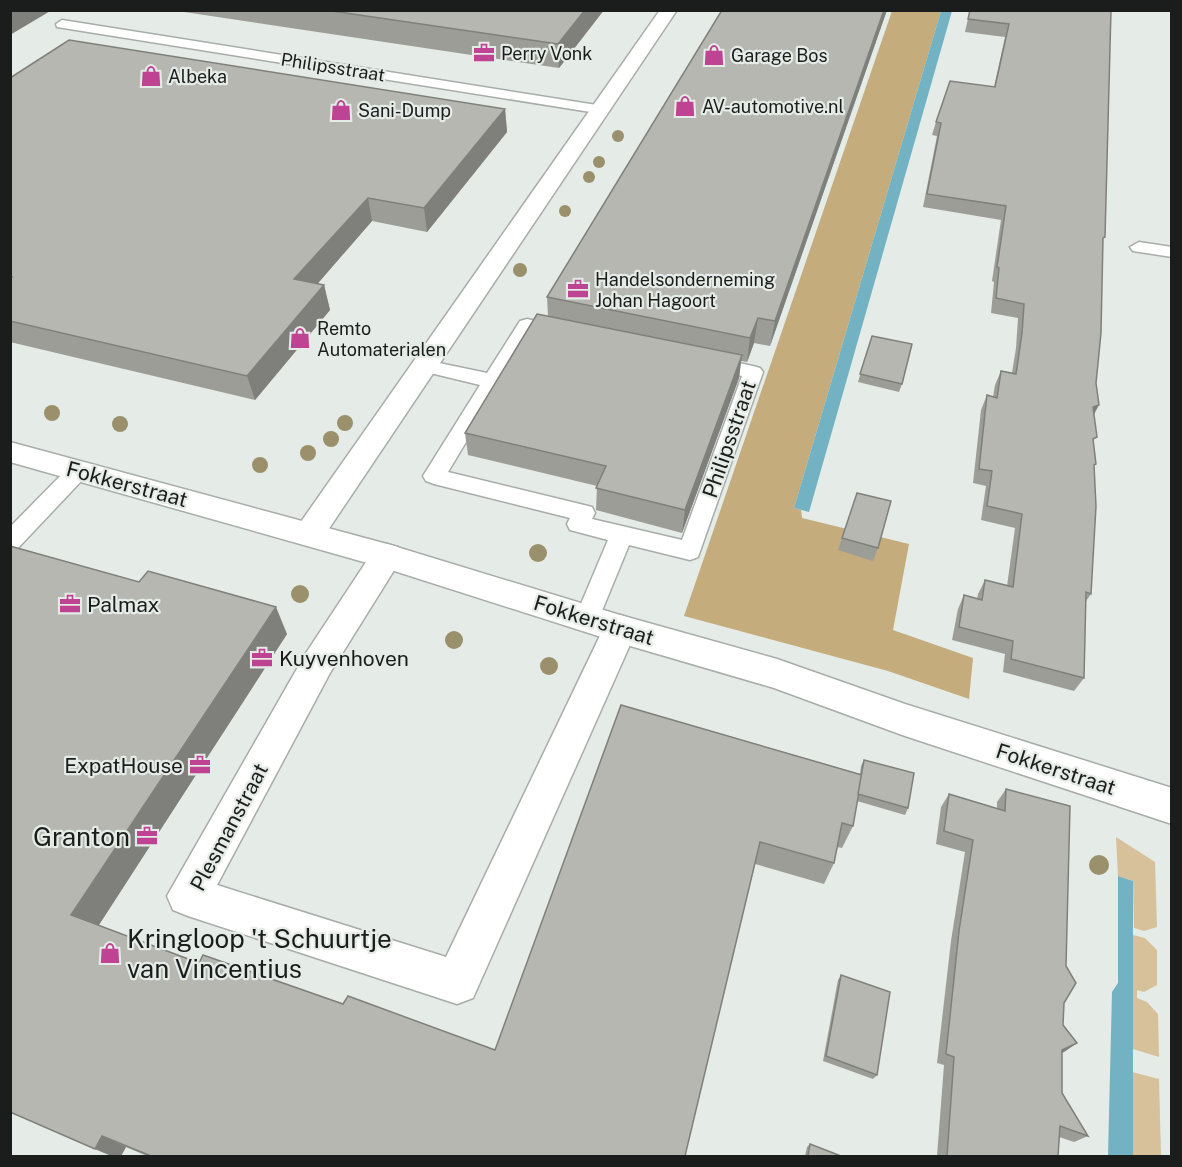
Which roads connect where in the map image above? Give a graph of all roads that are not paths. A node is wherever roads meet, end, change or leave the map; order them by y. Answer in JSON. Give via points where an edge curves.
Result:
{"nodes":[{"id":1,"x":669,"y":10,"type":"edge"},
{"id":2,"x":77,"y":15,"type":"dead end"},
{"id":3,"x":603,"y":110,"type":"junction"},
{"id":4,"x":1138,"y":247,"type":"dead end"},
{"id":5,"x":1172,"y":252,"type":"edge"},
{"id":6,"x":425,"y":366,"type":"junction"},
{"id":7,"x":493,"y":381,"type":"junction"},
{"id":8,"x":10,"y":452,"type":"edge"},
{"id":9,"x":79,"y":470,"type":"junction"},
{"id":10,"x":309,"y":534,"type":"junction"},
{"id":11,"x":622,"y":535,"type":"junction"},
{"id":12,"x":10,"y":542,"type":"edge"},
{"id":13,"x":387,"y":556,"type":"junction"},
{"id":14,"x":604,"y":624,"type":"junction"},
{"id":15,"x":1172,"y":806,"type":"edge"}],
"edges":[{"from":1,"to":3,"type":"street"},
{"from":2,"to":3,"type":"lane","name":"Philipsstraat","via":[[62,24]]},
{"from":3,"to":6,"type":"street"},
{"from":4,"to":5,"type":"lane"},
{"from":6,"to":7,"type":"lane"},
{"from":6,"to":10,"type":"street"},
{"from":7,"to":11,"type":"lane","name":"Philipsstraat","via":[[434,476],[584,513],[578,524]]},
{"from":7,"to":11,"type":"lane","name":"Philipsstraat","via":[[527,325],[753,372],[690,551]]},
{"from":8,"to":9,"type":"street","name":"Fokkerstraat"},
{"from":9,"to":10,"type":"street","name":"Fokkerstraat"},
{"from":9,"to":12,"type":"lane"},
{"from":10,"to":13,"type":"street","name":"Fokkerstraat"},
{"from":11,"to":14,"type":"lane"},
{"from":13,"to":14,"type":"street","name":"Fokkerstraat"},
{"from":13,"to":14,"type":"street","name":"Plesmanstraat","via":[[318,663],[188,896],[457,982]]},
{"from":14,"to":15,"type":"street","name":"Fokkerstraat","via":[[777,674],[905,720]]}]}
